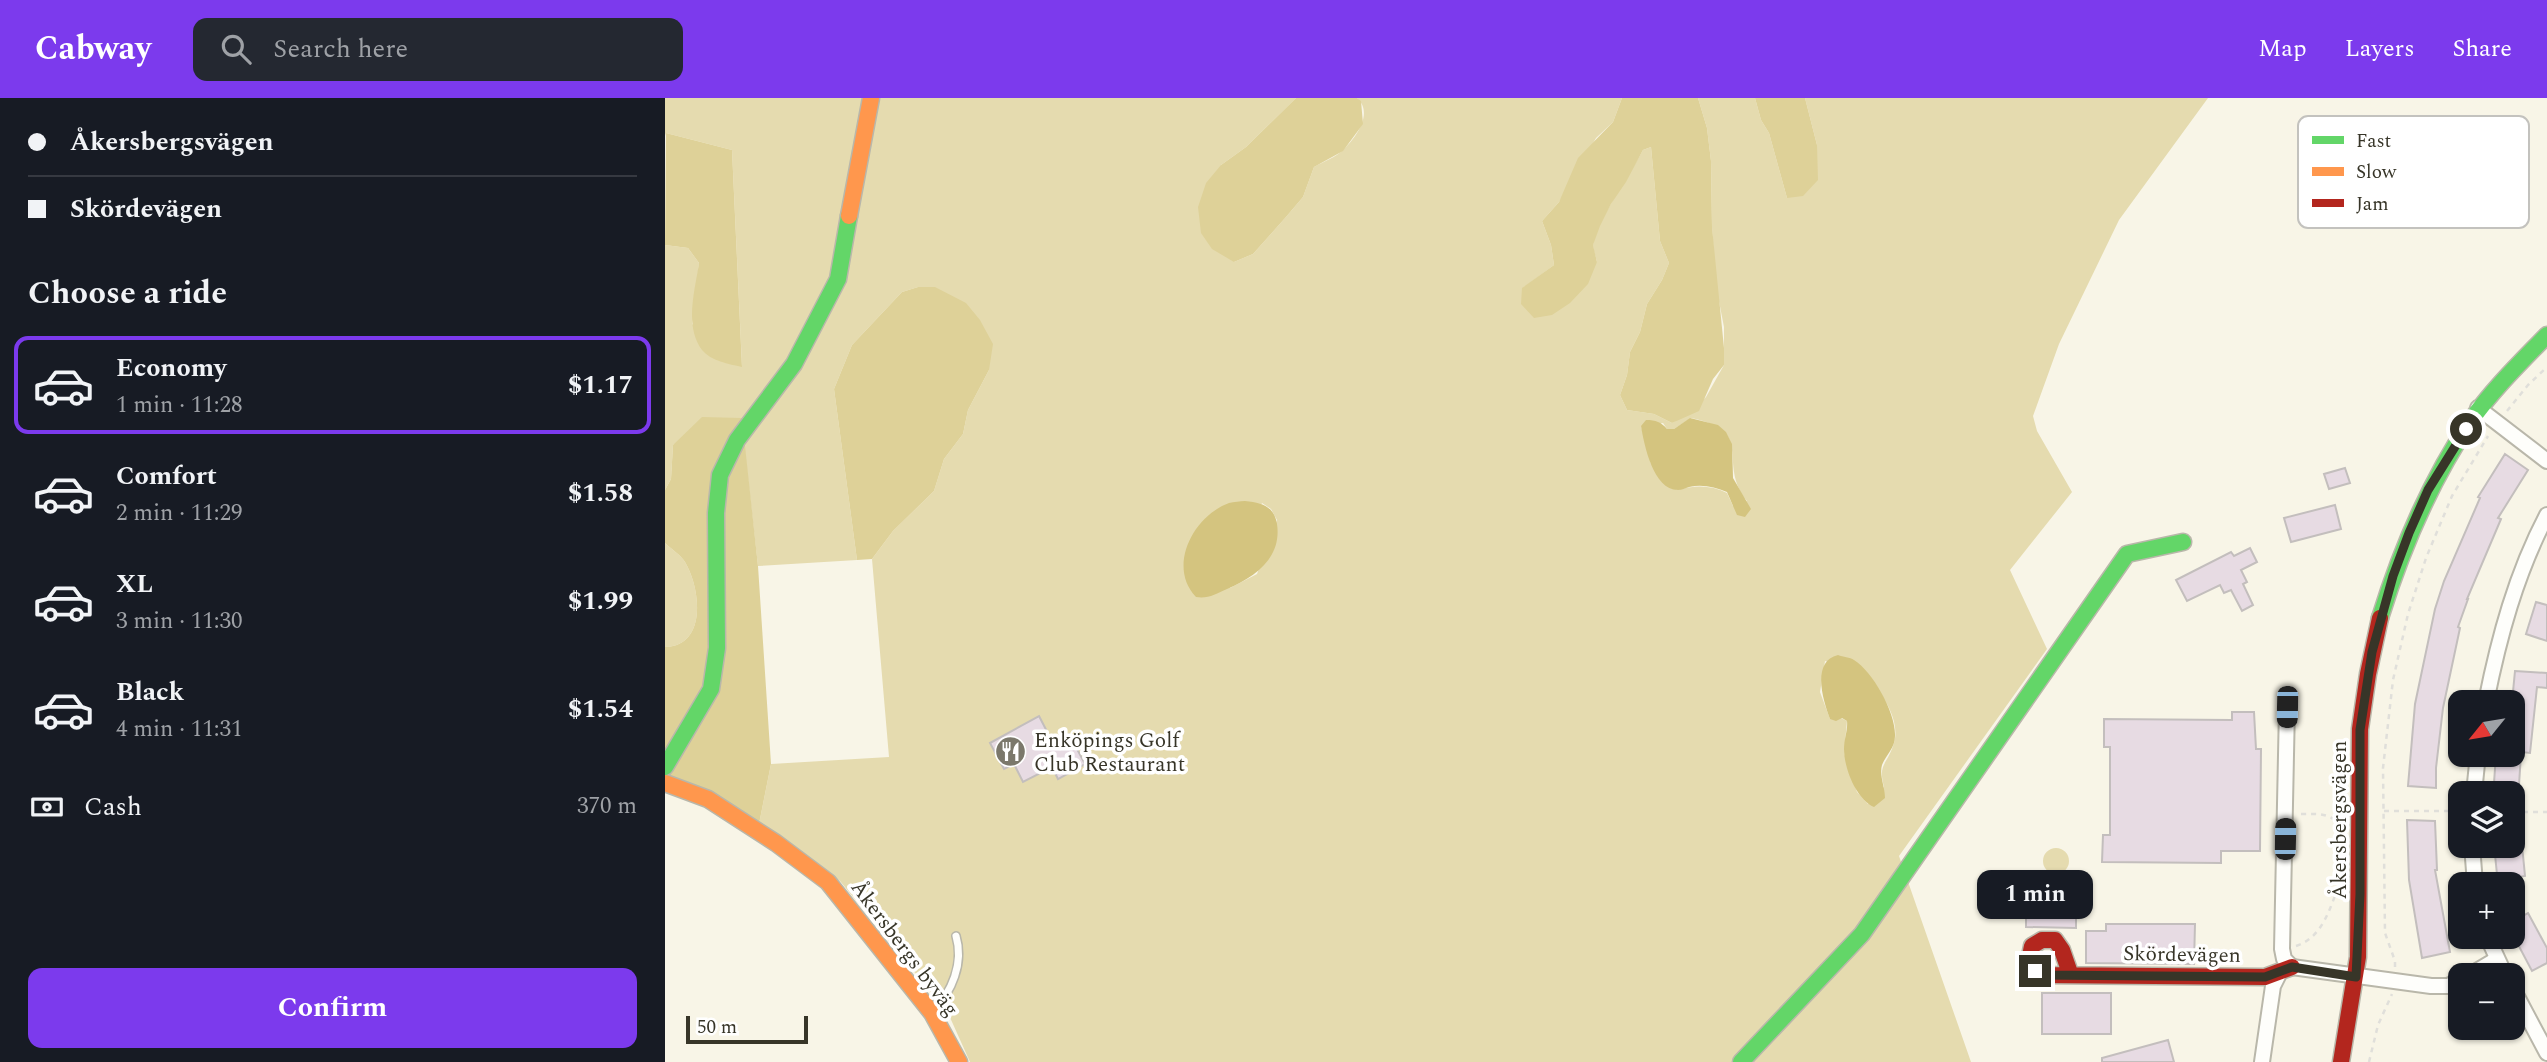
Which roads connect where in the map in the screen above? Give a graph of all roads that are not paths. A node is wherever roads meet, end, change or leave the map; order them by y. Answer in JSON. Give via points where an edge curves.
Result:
{"nodes":[{"id":1,"x":871,"y":98,"type":"edge"},
{"id":2,"x":2547,"y":335,"type":"edge"},
{"id":3,"x":2479,"y":408,"type":"junction"},
{"id":4,"x":2547,"y":461,"type":"edge"},
{"id":5,"x":2547,"y":515,"type":"edge"},
{"id":6,"x":2183,"y":542,"type":"dead end"},
{"id":7,"x":2489,"y":690,"type":"edge"},
{"id":8,"x":2287,"y":707,"type":"dead end"},
{"id":9,"x":665,"y":767,"type":"edge"},
{"id":10,"x":665,"y":783,"type":"edge"},
{"id":11,"x":956,"y":936,"type":"dead end"},
{"id":12,"x":2493,"y":949,"type":"edge"},
{"id":13,"x":2497,"y":959,"type":"junction"},
{"id":14,"x":2490,"y":963,"type":"edge"},
{"id":15,"x":2499,"y":963,"type":"edge"},
{"id":16,"x":2286,"y":969,"type":"junction"},
{"id":17,"x":2070,"y":973,"type":"dead end"},
{"id":18,"x":2356,"y":977,"type":"junction"},
{"id":19,"x":2448,"y":986,"type":"edge"},
{"id":20,"x":2525,"y":1012,"type":"edge"},
{"id":21,"x":932,"y":1013,"type":"junction"},
{"id":22,"x":2547,"y":1053,"type":"edge"},
{"id":23,"x":959,"y":1062,"type":"edge"},
{"id":24,"x":1741,"y":1062,"type":"edge"},
{"id":25,"x":2260,"y":1062,"type":"edge"},
{"id":26,"x":2341,"y":1062,"type":"edge"}],
"edges":[{"from":1,"to":9,"type":"street","via":[[838,279],[794,364],[737,440],[720,475],[717,648],[711,689]]},
{"from":2,"to":3,"type":"street","name":"Åkersbergsvägen"},
{"from":3,"to":4,"type":"street"},
{"from":3,"to":18,"type":"street","name":"Åkersbergsvägen","via":[[2428,490],[2409,533],[2372,652],[2360,730]]},
{"from":5,"to":7,"type":"street","via":[[2521,573]]},
{"from":6,"to":24,"type":"street","via":[[2127,554],[1862,934]]},
{"from":8,"to":16,"type":"street"},
{"from":10,"to":21,"type":"street","name":"Åkersbergs byväg","via":[[708,799],[828,882]]},
{"from":11,"to":21,"type":"lane","via":[[959,966],[945,1000]]},
{"from":12,"to":13,"type":"street"},
{"from":13,"to":14,"type":"street"},
{"from":13,"to":15,"type":"street"},
{"from":16,"to":17,"type":"street","name":"Skördevägen","via":[[2265,977]]},
{"from":16,"to":18,"type":"street"},
{"from":16,"to":25,"type":"street","via":[[2273,986]]},
{"from":18,"to":19,"type":"street"},
{"from":18,"to":26,"type":"street","name":"Åkersbergsvägen"},
{"from":20,"to":22,"type":"street"},
{"from":21,"to":23,"type":"street","name":"Åkersbergs byväg"}]}
